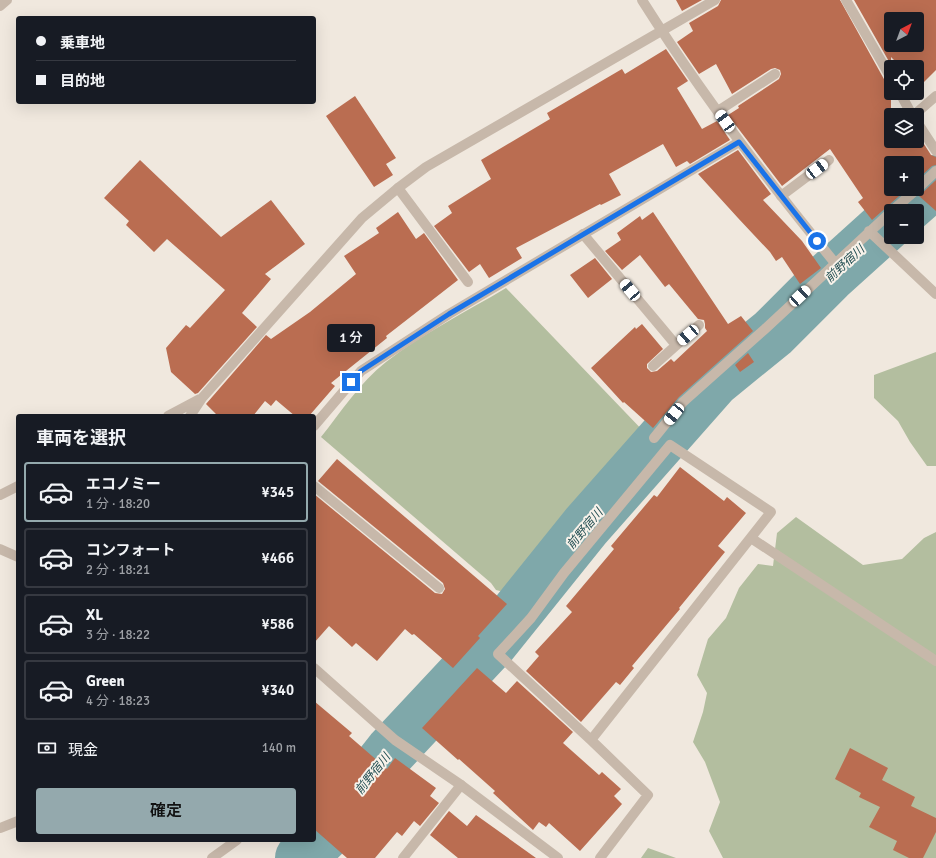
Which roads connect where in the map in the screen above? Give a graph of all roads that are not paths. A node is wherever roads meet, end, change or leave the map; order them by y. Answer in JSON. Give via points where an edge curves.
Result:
{"nodes":[{"id":1,"x":7,"y":0,"type":"edge"},
{"id":2,"x":642,"y":0,"type":"edge"},
{"id":3,"x":715,"y":0,"type":"edge"},
{"id":4,"x":846,"y":0,"type":"edge"},
{"id":5,"x":0,"y":6,"type":"edge"},
{"id":6,"x":661,"y":31,"type":"junction"},
{"id":7,"x":884,"y":66,"type":"edge"},
{"id":8,"x":775,"y":74,"type":"dead end"},
{"id":9,"x":936,"y":96,"type":"edge"},
{"id":10,"x":921,"y":108,"type":"edge"},
{"id":11,"x":718,"y":111,"type":"junction"},
{"id":12,"x":924,"y":133,"type":"edge"},
{"id":13,"x":739,"y":142,"type":"junction"},
{"id":14,"x":936,"y":151,"type":"edge"},
{"id":15,"x":830,"y":160,"type":"dead end"},
{"id":16,"x":936,"y":172,"type":"edge"},
{"id":17,"x":924,"y":183,"type":"edge"},
{"id":18,"x":398,"y":188,"type":"junction"},
{"id":19,"x":781,"y":196,"type":"junction"},
{"id":20,"x":909,"y":196,"type":"edge"},
{"id":21,"x":900,"y":204,"type":"edge"},
{"id":22,"x":884,"y":218,"type":"edge"},
{"id":23,"x":869,"y":232,"type":"junction"},
{"id":24,"x":583,"y":234,"type":"junction"},
{"id":25,"x":835,"y":263,"type":"junction"},
{"id":26,"x":468,"y":282,"type":"dead end"},
{"id":27,"x":936,"y":294,"type":"edge"},
{"id":28,"x":699,"y":325,"type":"dead end"},
{"id":29,"x":676,"y":345,"type":"junction"},
{"id":30,"x":653,"y":366,"type":"dead end"},
{"id":31,"x":202,"y":398,"type":"junction"},
{"id":32,"x":172,"y":414,"type":"edge"},
{"id":33,"x":191,"y":414,"type":"edge"},
{"id":34,"x":316,"y":424,"type":"edge"},
{"id":35,"x":654,"y":438,"type":"dead end"},
{"id":36,"x":16,"y":487,"type":"edge"},
{"id":37,"x":316,"y":488,"type":"edge"},
{"id":38,"x":0,"y":495,"type":"edge"},
{"id":39,"x":751,"y":538,"type":"junction"},
{"id":40,"x":0,"y":549,"type":"edge"},
{"id":41,"x":16,"y":556,"type":"edge"},
{"id":42,"x":439,"y":588,"type":"dead end"},
{"id":43,"x":936,"y":661,"type":"edge"},
{"id":44,"x":316,"y":670,"type":"edge"},
{"id":45,"x":591,"y":740,"type":"junction"},
{"id":46,"x":461,"y":785,"type":"junction"},
{"id":47,"x":16,"y":822,"type":"edge"},
{"id":48,"x":0,"y":828,"type":"edge"},
{"id":49,"x":234,"y":842,"type":"edge"},
{"id":50,"x":212,"y":858,"type":"edge"},
{"id":51,"x":403,"y":858,"type":"edge"},
{"id":52,"x":558,"y":858,"type":"edge"},
{"id":53,"x":600,"y":858,"type":"edge"}],
"edges":[{"from":1,"to":5,"type":"street"},
{"from":2,"to":6,"type":"street"},
{"from":3,"to":6,"type":"street"},
{"from":4,"to":7,"type":"street"},
{"from":6,"to":11,"type":"street"},
{"from":6,"to":18,"type":"street","via":[[426,168]]},
{"from":8,"to":11,"type":"street"},
{"from":9,"to":10,"type":"street"},
{"from":11,"to":13,"type":"street"},
{"from":12,"to":14,"type":"street"},
{"from":13,"to":19,"type":"street"},
{"from":13,"to":24,"type":"street"},
{"from":15,"to":19,"type":"street"},
{"from":16,"to":17,"type":"street"},
{"from":18,"to":26,"type":"street"},
{"from":18,"to":31,"type":"street","via":[[362,218]]},
{"from":19,"to":25,"type":"street"},
{"from":20,"to":21,"type":"street"},
{"from":22,"to":23,"type":"street"},
{"from":23,"to":25,"type":"street"},
{"from":23,"to":27,"type":"street"},
{"from":24,"to":29,"type":"street"},
{"from":24,"to":34,"type":"street","via":[[449,314],[361,371]]},
{"from":25,"to":35,"type":"street","via":[[683,402]]},
{"from":28,"to":29,"type":"street"},
{"from":29,"to":30,"type":"street"},
{"from":31,"to":32,"type":"street"},
{"from":31,"to":33,"type":"street"},
{"from":36,"to":38,"type":"street"},
{"from":37,"to":42,"type":"street"},
{"from":39,"to":43,"type":"street"},
{"from":39,"to":45,"type":"street"},
{"from":39,"to":45,"type":"street","via":[[771,512],[670,445],[564,573],[531,618],[498,654]]},
{"from":40,"to":41,"type":"street"},
{"from":44,"to":46,"type":"street","via":[[395,740]]},
{"from":45,"to":53,"type":"street","via":[[648,795]]},
{"from":46,"to":51,"type":"street"},
{"from":46,"to":52,"type":"street"},
{"from":47,"to":48,"type":"street"},
{"from":49,"to":50,"type":"street"}]}
